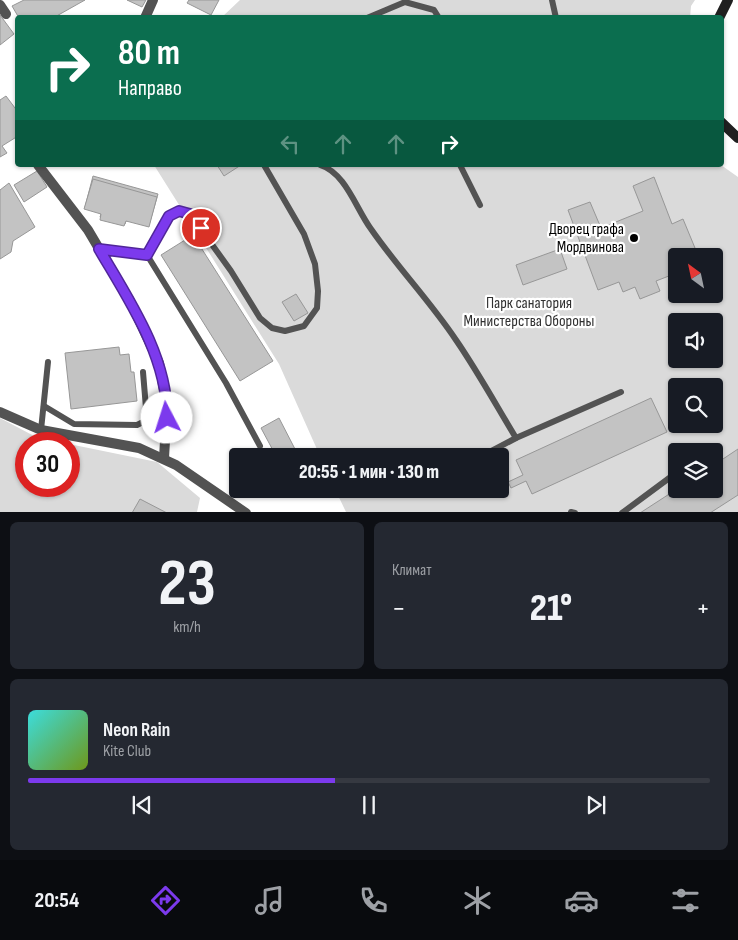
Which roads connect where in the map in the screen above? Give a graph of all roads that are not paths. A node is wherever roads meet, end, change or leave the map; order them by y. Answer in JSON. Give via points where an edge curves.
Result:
{"nodes":[{"id":1,"x":153,"y":0,"type":"edge"},
{"id":2,"x":552,"y":0,"type":"edge"},
{"id":3,"x":728,"y":0,"type":"edge"},
{"id":4,"x":146,"y":15,"type":"edge"},
{"id":5,"x":373,"y":15,"type":"edge"},
{"id":6,"x":437,"y":15,"type":"edge"},
{"id":7,"x":555,"y":15,"type":"edge"},
{"id":8,"x":720,"y":15,"type":"edge"},
{"id":9,"x":724,"y":125,"type":"edge"},
{"id":10,"x":738,"y":138,"type":"edge"},
{"id":11,"x":40,"y":167,"type":"edge"},
{"id":12,"x":265,"y":167,"type":"edge"},
{"id":13,"x":326,"y":167,"type":"edge"},
{"id":14,"x":461,"y":167,"type":"edge"},
{"id":15,"x":480,"y":205,"type":"dead end"},
{"id":16,"x":99,"y":249,"type":"junction"},
{"id":17,"x":147,"y":255,"type":"junction"},
{"id":18,"x":48,"y":362,"type":"dead end"},
{"id":19,"x":143,"y":372,"type":"dead end"},
{"id":20,"x":622,"y":392,"type":"dead end"},
{"id":21,"x":44,"y":406,"type":"junction"},
{"id":22,"x":0,"y":412,"type":"edge"},
{"id":23,"x":41,"y":430,"type":"junction"},
{"id":24,"x":516,"y":438,"type":"junction"},
{"id":25,"x":260,"y":446,"type":"dead end"},
{"id":26,"x":497,"y":448,"type":"edge"},
{"id":27,"x":164,"y":458,"type":"junction"},
{"id":28,"x":668,"y":479,"type":"edge"},
{"id":29,"x":246,"y":512,"type":"edge"},
{"id":30,"x":570,"y":512,"type":"edge"},
{"id":31,"x":574,"y":512,"type":"edge"},
{"id":32,"x":622,"y":512,"type":"edge"}],
"edges":[{"from":1,"to":4,"type":"street"},
{"from":2,"to":7,"type":"lane"},
{"from":3,"to":8,"type":"main road"},
{"from":5,"to":6,"type":"lane","via":[[405,2],[434,10]]},
{"from":9,"to":10,"type":"main road"},
{"from":11,"to":16,"type":"street"},
{"from":12,"to":17,"type":"lane","via":[[304,234],[315,264],[317,308],[304,326],[285,331],[272,328],[260,318],[190,214],[179,211],[169,216]]},
{"from":13,"to":24,"type":"lane","via":[[351,195],[371,230],[456,340]]},
{"from":14,"to":15,"type":"lane"},
{"from":16,"to":17,"type":"lane"},
{"from":16,"to":27,"type":"street","via":[[130,301],[159,364],[167,406]]},
{"from":17,"to":25,"type":"lane","via":[[226,383]]},
{"from":18,"to":21,"type":"lane"},
{"from":19,"to":21,"type":"lane","via":[[147,420],[137,425],[74,424]]},
{"from":20,"to":24,"type":"lane"},
{"from":21,"to":23,"type":"lane"},
{"from":22,"to":23,"type":"street"},
{"from":23,"to":27,"type":"street","via":[[139,448]]},
{"from":24,"to":26,"type":"lane"},
{"from":27,"to":29,"type":"street"},
{"from":28,"to":32,"type":"lane"},
{"from":30,"to":31,"type":"lane"}]}
